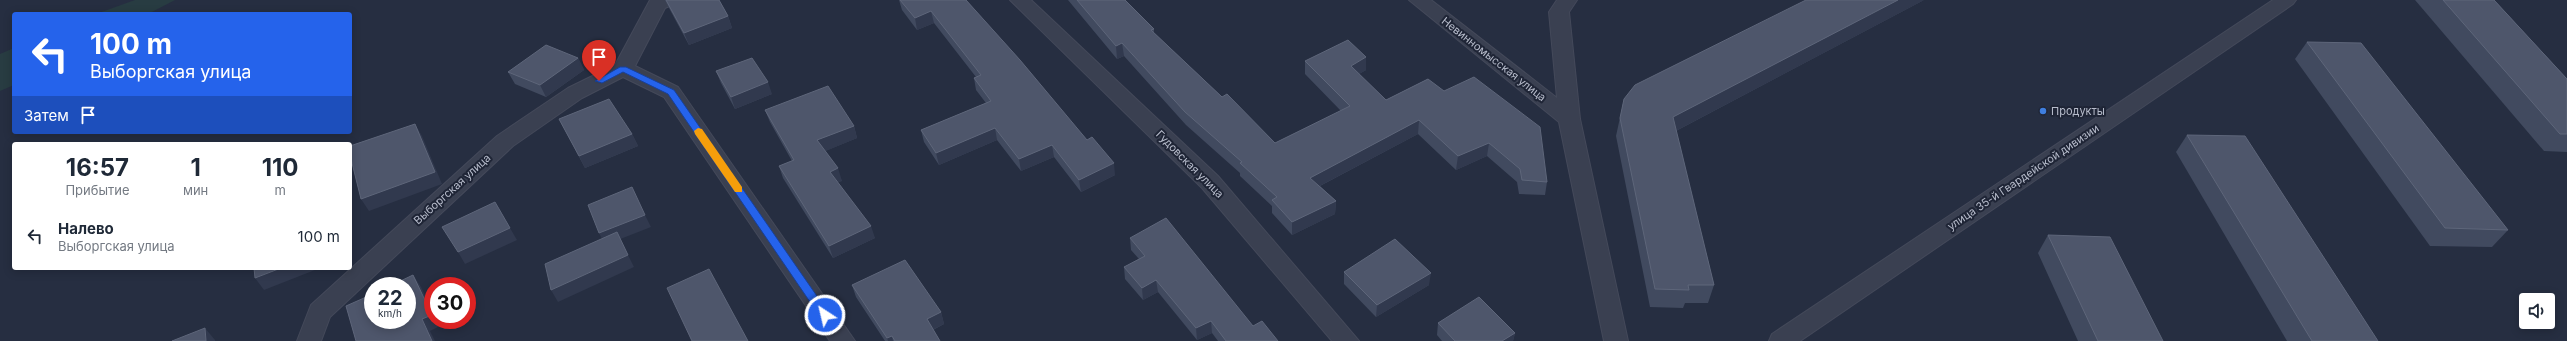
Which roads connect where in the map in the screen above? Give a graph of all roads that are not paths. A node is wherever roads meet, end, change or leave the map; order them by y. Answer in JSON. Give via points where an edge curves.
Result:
{"nodes":[{"id":1,"x":1020,"y":0,"type":"edge"},
{"id":2,"x":1419,"y":0,"type":"edge"},
{"id":3,"x":1567,"y":0,"type":"edge"},
{"id":4,"x":2286,"y":0,"type":"edge"},
{"id":5,"x":662,"y":2,"type":"edge"},
{"id":6,"x":623,"y":68,"type":"junction"},
{"id":7,"x":1569,"y":119,"type":"junction"},
{"id":8,"x":309,"y":341,"type":"edge"},
{"id":9,"x":843,"y":341,"type":"edge"},
{"id":10,"x":1347,"y":341,"type":"edge"},
{"id":11,"x":1616,"y":341,"type":"edge"},
{"id":12,"x":1781,"y":341,"type":"edge"}],
"edges":[{"from":1,"to":10,"type":"street","name":"Гудовская улица","via":[[1210,182]]},
{"from":2,"to":7,"type":"street","name":"Невинномысская улица"},
{"from":3,"to":7,"type":"street","via":[[1559,12]]},
{"from":4,"to":12,"type":"street","name":"улица 35-й Гвардейской дивизии"},
{"from":5,"to":6,"type":"street"},
{"from":6,"to":8,"type":"street","name":"Выборгская улица","via":[[575,93],[505,141],[320,312]]},
{"from":6,"to":9,"type":"street","via":[[671,92]]},
{"from":7,"to":11,"type":"street"}]}
